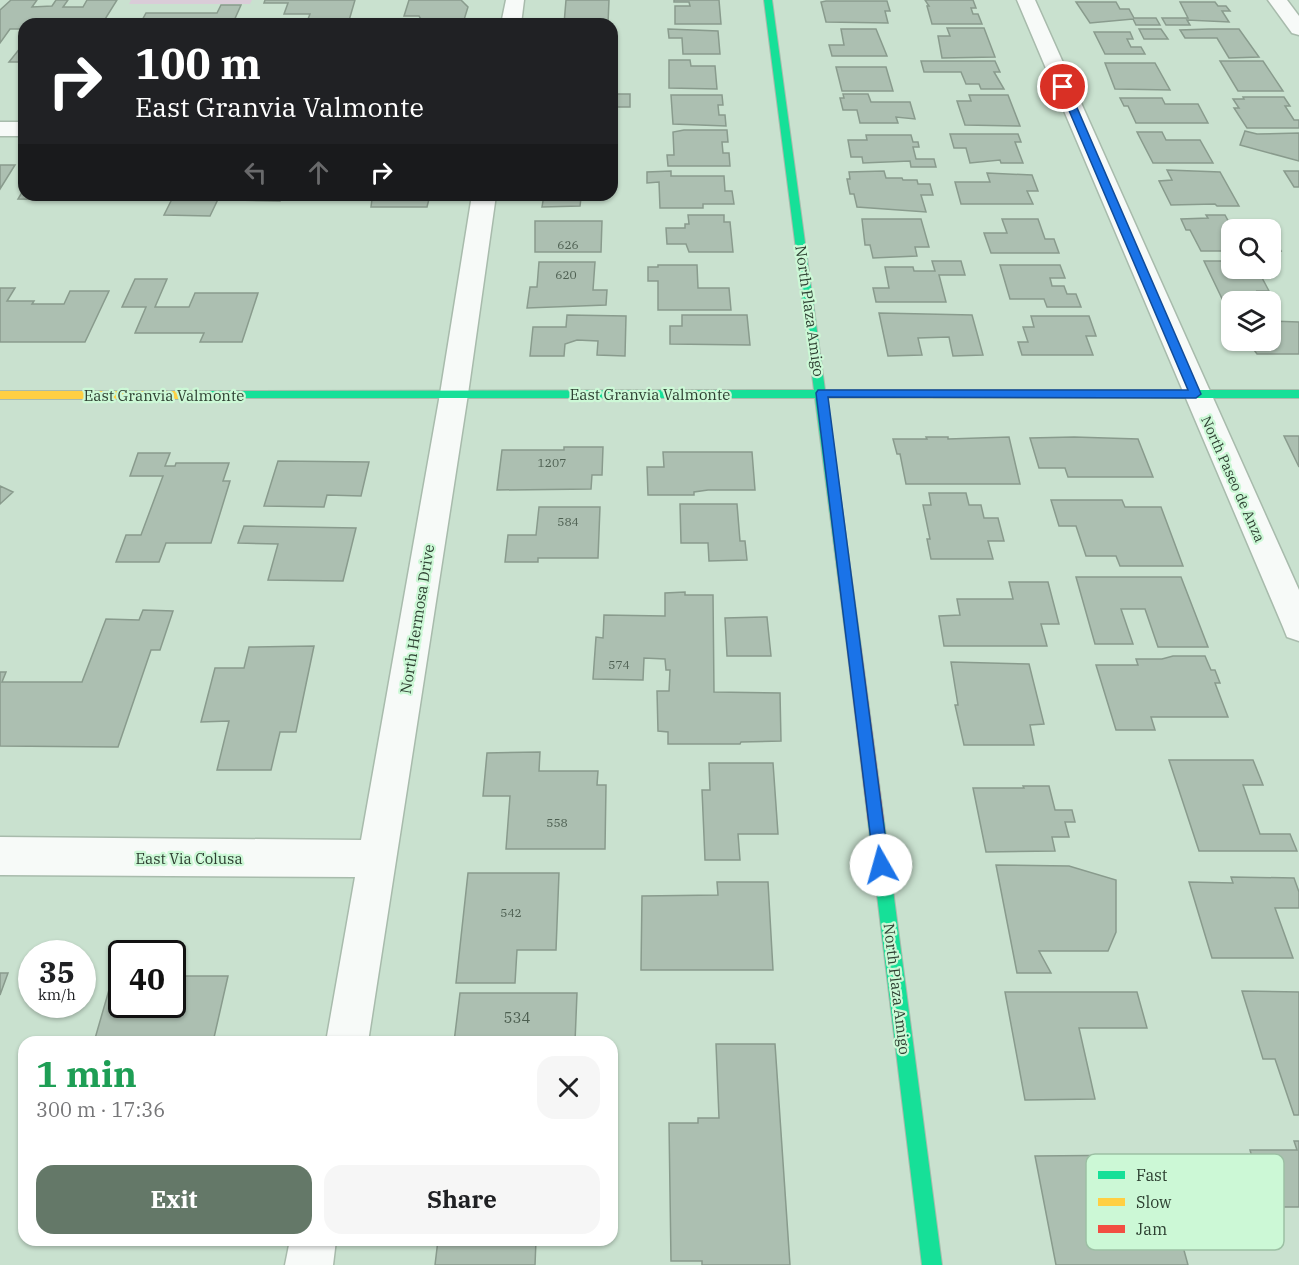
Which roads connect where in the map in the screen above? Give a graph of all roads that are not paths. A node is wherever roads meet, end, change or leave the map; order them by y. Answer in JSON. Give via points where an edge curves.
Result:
{"nodes":[{"id":1,"x":515,"y":0,"type":"edge"},
{"id":2,"x":768,"y":0,"type":"edge"},
{"id":3,"x":1026,"y":0,"type":"edge"},
{"id":4,"x":1277,"y":0,"type":"edge"},
{"id":5,"x":512,"y":18,"type":"edge"},
{"id":6,"x":1299,"y":29,"type":"edge"},
{"id":7,"x":0,"y":129,"type":"edge"},
{"id":8,"x":18,"y":129,"type":"edge"},
{"id":9,"x":483,"y":201,"type":"edge"},
{"id":10,"x":822,"y":393,"type":"junction"},
{"id":11,"x":454,"y":394,"type":"junction"},
{"id":12,"x":1196,"y":394,"type":"junction"},
{"id":13,"x":1299,"y":394,"type":"edge"},
{"id":14,"x":0,"y":395,"type":"edge"},
{"id":15,"x":1299,"y":627,"type":"edge"},
{"id":16,"x":0,"y":856,"type":"edge"},
{"id":17,"x":378,"y":859,"type":"junction"},
{"id":18,"x":348,"y":1036,"type":"edge"},
{"id":19,"x":312,"y":1246,"type":"edge"},
{"id":20,"x":309,"y":1265,"type":"edge"},
{"id":21,"x":932,"y":1265,"type":"edge"}],
"edges":[{"from":1,"to":5,"type":"street"},
{"from":2,"to":10,"type":"street","name":"North Plaza Amigo"},
{"from":3,"to":12,"type":"street","name":"North Paseo de Anza"},
{"from":4,"to":6,"type":"street"},
{"from":7,"to":8,"type":"street"},
{"from":9,"to":11,"type":"street","name":"North Hermosa Drive"},
{"from":10,"to":11,"type":"street","name":"East Granvia Valmonte"},
{"from":10,"to":12,"type":"street","name":"East Granvia Valmonte"},
{"from":10,"to":21,"type":"street","name":"North Plaza Amigo"},
{"from":11,"to":14,"type":"street","name":"East Granvia Valmonte"},
{"from":11,"to":17,"type":"street","name":"North Hermosa Drive"},
{"from":12,"to":13,"type":"street","name":"East Granvia Valmonte"},
{"from":12,"to":15,"type":"street","name":"North Paseo de Anza"},
{"from":16,"to":17,"type":"street","name":"East Via Colusa"},
{"from":17,"to":18,"type":"street","name":"North Hermosa Drive"},
{"from":19,"to":20,"type":"street"}]}
